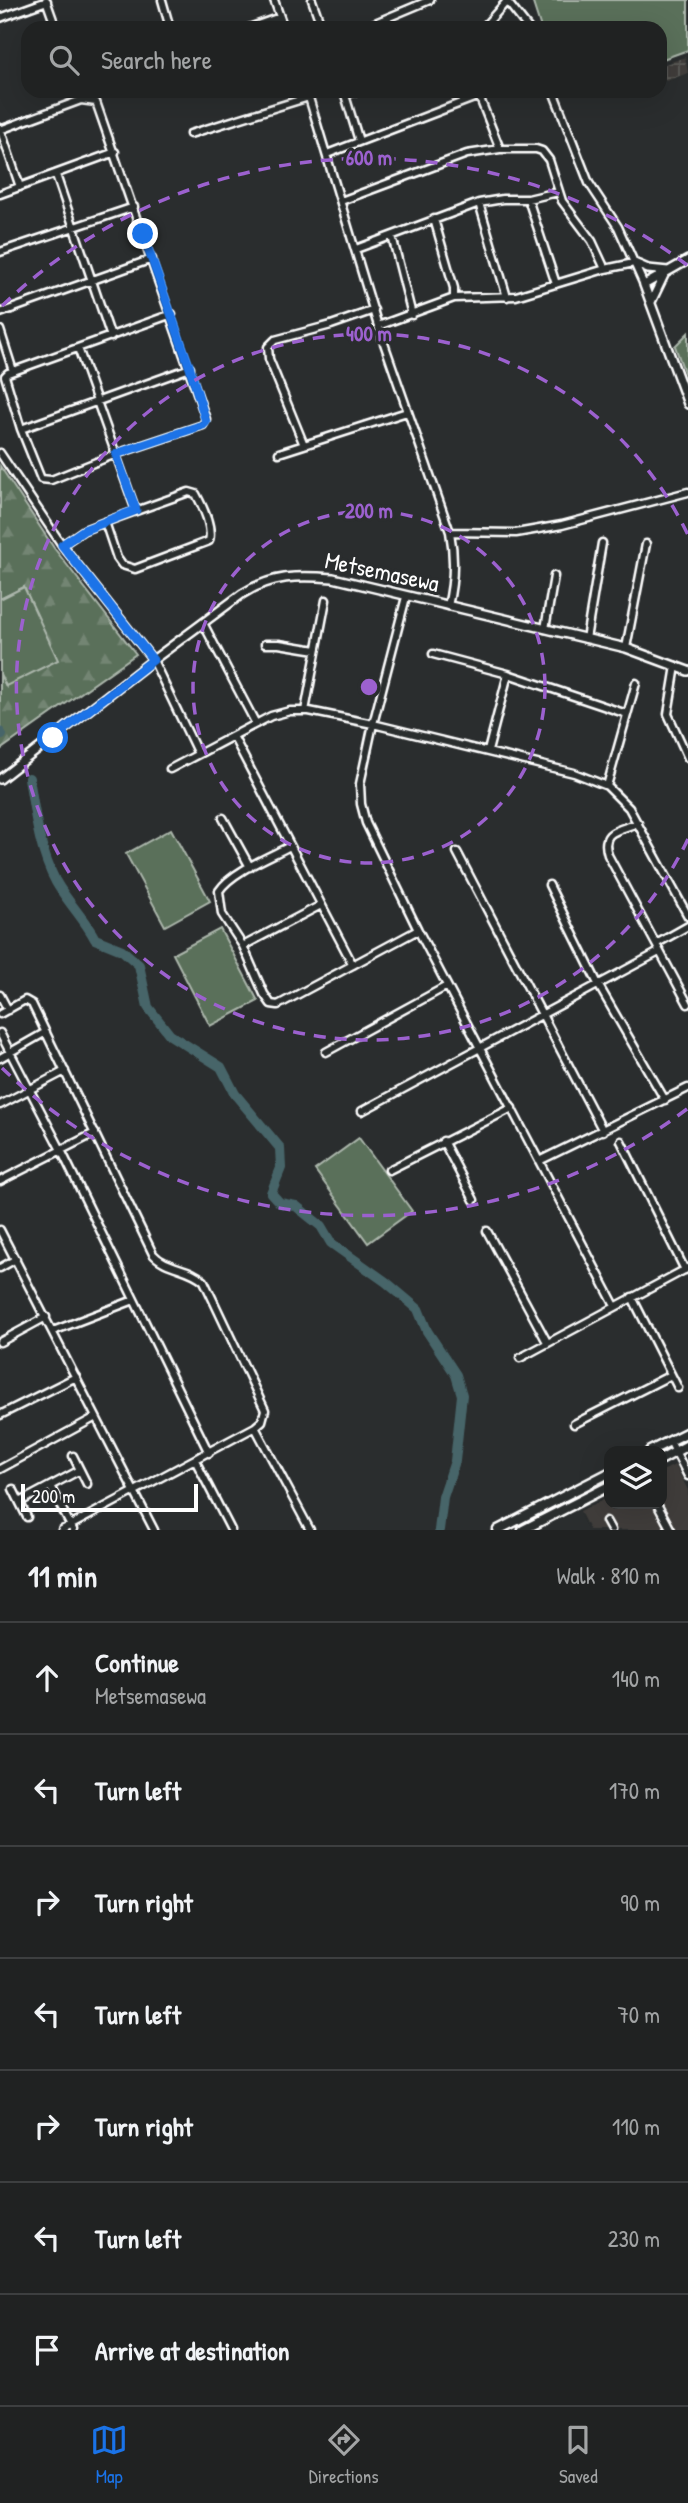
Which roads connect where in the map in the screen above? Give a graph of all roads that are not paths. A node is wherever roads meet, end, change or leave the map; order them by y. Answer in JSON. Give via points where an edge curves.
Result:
{"nodes":[{"id":1,"x":162,"y":0,"type":"edge"},
{"id":2,"x":274,"y":0,"type":"edge"},
{"id":3,"x":312,"y":0,"type":"edge"},
{"id":4,"x":430,"y":0,"type":"edge"},
{"id":5,"x":47,"y":1,"type":"edge"},
{"id":6,"x":506,"y":1,"type":"edge"},
{"id":7,"x":280,"y":17,"type":"junction"},
{"id":8,"x":0,"y":18,"type":"edge"},
{"id":9,"x":54,"y":21,"type":"edge"},
{"id":10,"x":168,"y":21,"type":"edge"},
{"id":11,"x":269,"y":21,"type":"edge"},
{"id":12,"x":281,"y":21,"type":"edge"},
{"id":13,"x":320,"y":21,"type":"edge"},
{"id":14,"x":380,"y":21,"type":"edge"},
{"id":15,"x":489,"y":21,"type":"edge"},
{"id":16,"x":522,"y":21,"type":"edge"},
{"id":17,"x":296,"y":98,"type":"edge"},
{"id":18,"x":309,"y":98,"type":"edge"},
{"id":19,"x":346,"y":98,"type":"edge"},
{"id":20,"x":468,"y":98,"type":"edge"},
{"id":21,"x":480,"y":98,"type":"edge"},
{"id":22,"x":556,"y":98,"type":"edge"},
{"id":23,"x":81,"y":100,"type":"joint"},
{"id":24,"x":0,"y":129,"type":"edge"},
{"id":25,"x":190,"y":134,"type":"dead end"},
{"id":26,"x":359,"y":141,"type":"junction"},
{"id":27,"x":500,"y":149,"type":"junction"},
{"id":28,"x":115,"y":152,"type":"junction"},
{"id":29,"x":327,"y":154,"type":"junction"},
{"id":30,"x":56,"y":175,"type":"junction"},
{"id":31,"x":20,"y":187,"type":"junction"},
{"id":32,"x":558,"y":192,"type":"junction"},
{"id":33,"x":0,"y":194,"type":"edge"},
{"id":34,"x":528,"y":199,"type":"junction"},
{"id":35,"x":341,"y":201,"type":"junction"},
{"id":36,"x":479,"y":203,"type":"junction"},
{"id":37,"x":134,"y":206,"type":"junction"},
{"id":38,"x":434,"y":219,"type":"junction"},
{"id":39,"x":74,"y":227,"type":"junction"},
{"id":40,"x":392,"y":236,"type":"junction"},
{"id":41,"x":356,"y":249,"type":"junction"},
{"id":42,"x":0,"y":251,"type":"edge"},
{"id":43,"x":152,"y":259,"type":"junction"},
{"id":44,"x":688,"y":260,"type":"edge"},
{"id":45,"x":635,"y":263,"type":"junction"},
{"id":46,"x":605,"y":269,"type":"junction"},
{"id":47,"x":667,"y":271,"type":"junction"},
{"id":48,"x":92,"y":280,"type":"junction"},
{"id":49,"x":556,"y":284,"type":"junction"},
{"id":50,"x":644,"y":285,"type":"junction"},
{"id":51,"x":507,"y":297,"type":"junction"},
{"id":52,"x":454,"y":298,"type":"junction"},
{"id":53,"x":650,"y":303,"type":"junction"},
{"id":54,"x":374,"y":310,"type":"junction"},
{"id":55,"x":0,"y":313,"type":"edge"},
{"id":56,"x":172,"y":314,"type":"junction"},
{"id":57,"x":412,"y":315,"type":"junction"},
{"id":58,"x":378,"y":326,"type":"junction"},
{"id":59,"x":0,"y":330,"type":"edge"},
{"id":60,"x":111,"y":337,"type":"junction"},
{"id":61,"x":78,"y":348,"type":"junction"},
{"id":62,"x":190,"y":368,"type":"junction"},
{"id":63,"x":13,"y":371,"type":"junction"},
{"id":64,"x":97,"y":401,"type":"junction"},
{"id":65,"x":688,"y":404,"type":"edge"},
{"id":66,"x":407,"y":412,"type":"junction"},
{"id":67,"x":21,"y":429,"type":"junction"},
{"id":68,"x":304,"y":445,"type":"junction"},
{"id":69,"x":0,"y":453,"type":"edge"},
{"id":70,"x":279,"y":453,"type":"dead end"},
{"id":71,"x":116,"y":454,"type":"junction"},
{"id":72,"x":688,"y":492,"type":"edge"},
{"id":73,"x":136,"y":510,"type":"junction"},
{"id":74,"x":105,"y":522,"type":"junction"},
{"id":75,"x":450,"y":532,"type":"junction"},
{"id":76,"x":602,"y":543,"type":"dead end"},
{"id":77,"x":646,"y":544,"type":"dead end"},
{"id":78,"x":62,"y":545,"type":"junction"},
{"id":79,"x":554,"y":576,"type":"dead end"},
{"id":80,"x":406,"y":597,"type":"junction"},
{"id":81,"x":326,"y":600,"type":"dead end"},
{"id":82,"x":448,"y":606,"type":"junction"},
{"id":83,"x":203,"y":623,"type":"junction"},
{"id":84,"x":545,"y":629,"type":"junction"},
{"id":85,"x":586,"y":639,"type":"junction"},
{"id":86,"x":265,"y":644,"type":"dead end"},
{"id":87,"x":626,"y":648,"type":"junction"},
{"id":88,"x":316,"y":650,"type":"junction"},
{"id":89,"x":433,"y":654,"type":"dead end"},
{"id":90,"x":153,"y":660,"type":"junction"},
{"id":91,"x":676,"y":666,"type":"junction"},
{"id":92,"x":688,"y":671,"type":"edge"},
{"id":93,"x":508,"y":674,"type":"junction"},
{"id":94,"x":636,"y":683,"type":"dead end"},
{"id":95,"x":305,"y":711,"type":"junction"},
{"id":96,"x":627,"y":714,"type":"junction"},
{"id":97,"x":256,"y":724,"type":"junction"},
{"id":98,"x":373,"y":724,"type":"junction"},
{"id":99,"x":233,"y":736,"type":"junction"},
{"id":100,"x":488,"y":751,"type":"junction"},
{"id":101,"x":198,"y":754,"type":"junction"},
{"id":102,"x":688,"y":758,"type":"edge"},
{"id":103,"x":170,"y":769,"type":"dead end"},
{"id":104,"x":0,"y":779,"type":"edge"},
{"id":105,"x":607,"y":786,"type":"junction"},
{"id":106,"x":223,"y":818,"type":"dead end"},
{"id":107,"x":638,"y":823,"type":"junction"},
{"id":108,"x":290,"y":846,"type":"junction"},
{"id":109,"x":457,"y":852,"type":"dead end"},
{"id":110,"x":250,"y":867,"type":"junction"},
{"id":111,"x":549,"y":885,"type":"dead end"},
{"id":112,"x":321,"y":905,"type":"junction"},
{"id":113,"x":688,"y":916,"type":"edge"},
{"id":114,"x":688,"y":926,"type":"edge"},
{"id":115,"x":418,"y":930,"type":"junction"},
{"id":116,"x":243,"y":946,"type":"junction"},
{"id":117,"x":658,"y":948,"type":"junction"},
{"id":118,"x":353,"y":965,"type":"junction"},
{"id":119,"x":599,"y":985,"type":"junction"},
{"id":120,"x":447,"y":986,"type":"junction"},
{"id":121,"x":0,"y":995,"type":"edge"},
{"id":122,"x":688,"y":1004,"type":"edge"},
{"id":123,"x":8,"y":1010,"type":"junction"},
{"id":124,"x":0,"y":1014,"type":"edge"},
{"id":125,"x":542,"y":1014,"type":"junction"},
{"id":126,"x":46,"y":1032,"type":"junction"},
{"id":127,"x":0,"y":1033,"type":"edge"},
{"id":128,"x":480,"y":1047,"type":"junction"},
{"id":129,"x":326,"y":1052,"type":"dead end"},
{"id":130,"x":10,"y":1053,"type":"junction"},
{"id":131,"x":0,"y":1058,"type":"edge"},
{"id":132,"x":65,"y":1071,"type":"junction"},
{"id":133,"x":688,"y":1088,"type":"edge"},
{"id":134,"x":30,"y":1089,"type":"junction"},
{"id":135,"x":665,"y":1100,"type":"junction"},
{"id":136,"x":0,"y":1105,"type":"edge"},
{"id":137,"x":512,"y":1108,"type":"junction"},
{"id":138,"x":362,"y":1111,"type":"dead end"},
{"id":139,"x":603,"y":1130,"type":"junction"},
{"id":140,"x":95,"y":1133,"type":"junction"},
{"id":141,"x":443,"y":1141,"type":"junction"},
{"id":142,"x":621,"y":1141,"type":"dead end"},
{"id":143,"x":61,"y":1150,"type":"junction"},
{"id":144,"x":539,"y":1161,"type":"junction"},
{"id":145,"x":388,"y":1170,"type":"dead end"},
{"id":146,"x":0,"y":1181,"type":"edge"},
{"id":147,"x":474,"y":1200,"type":"dead end"},
{"id":148,"x":0,"y":1230,"type":"edge"},
{"id":149,"x":487,"y":1231,"type":"dead end"},
{"id":150,"x":16,"y":1259,"type":"junction"},
{"id":151,"x":0,"y":1268,"type":"edge"},
{"id":152,"x":687,"y":1269,"type":"edge"},
{"id":153,"x":632,"y":1297,"type":"junction"},
{"id":154,"x":134,"y":1300,"type":"junction"},
{"id":155,"x":615,"y":1306,"type":"junction"},
{"id":156,"x":46,"y":1317,"type":"junction"},
{"id":157,"x":53,"y":1331,"type":"junction"},
{"id":158,"x":0,"y":1342,"type":"edge"},
{"id":159,"x":547,"y":1342,"type":"junction"},
{"id":160,"x":520,"y":1358,"type":"dead end"},
{"id":161,"x":671,"y":1375,"type":"junction"},
{"id":162,"x":76,"y":1377,"type":"junction"},
{"id":163,"x":678,"y":1388,"type":"dead end"},
{"id":164,"x":0,"y":1415,"type":"edge"},
{"id":165,"x":96,"y":1417,"type":"junction"},
{"id":166,"x":574,"y":1424,"type":"dead end"},
{"id":167,"x":255,"y":1427,"type":"junction"},
{"id":168,"x":688,"y":1432,"type":"edge"},
{"id":169,"x":670,"y":1441,"type":"junction"},
{"id":170,"x":688,"y":1445,"type":"edge"},
{"id":171,"x":660,"y":1446,"type":"edge"},
{"id":172,"x":209,"y":1452,"type":"junction"},
{"id":173,"x":676,"y":1452,"type":"junction"},
{"id":174,"x":73,"y":1456,"type":"dead end"},
{"id":175,"x":667,"y":1456,"type":"edge"},
{"id":176,"x":195,"y":1460,"type":"junction"},
{"id":177,"x":0,"y":1469,"type":"edge"},
{"id":178,"x":80,"y":1470,"type":"junction"},
{"id":179,"x":604,"y":1476,"type":"edge"},
{"id":180,"x":688,"y":1476,"type":"edge"},
{"id":181,"x":87,"y":1484,"type":"dead end"},
{"id":182,"x":50,"y":1486,"type":"junction"},
{"id":183,"x":13,"y":1489,"type":"dead end"},
{"id":184,"x":604,"y":1489,"type":"edge"},
{"id":185,"x":134,"y":1491,"type":"junction"},
{"id":186,"x":20,"y":1502,"type":"junction"},
{"id":187,"x":660,"y":1509,"type":"edge"},
{"id":188,"x":27,"y":1517,"type":"dead end"},
{"id":189,"x":606,"y":1521,"type":"dead end"},
{"id":190,"x":71,"y":1528,"type":"edge"},
{"id":191,"x":62,"y":1530,"type":"edge"},
{"id":192,"x":154,"y":1530,"type":"edge"},
{"id":193,"x":231,"y":1530,"type":"edge"},
{"id":194,"x":310,"y":1530,"type":"edge"},
{"id":195,"x":498,"y":1530,"type":"edge"},
{"id":196,"x":523,"y":1530,"type":"edge"},
{"id":197,"x":611,"y":1530,"type":"edge"},
{"id":198,"x":671,"y":1530,"type":"edge"}],
"edges":[{"from":1,"to":10,"type":"street"},
{"from":2,"to":7,"type":"street"},
{"from":3,"to":13,"type":"street"},
{"from":4,"to":14,"type":"street"},
{"from":5,"to":8,"type":"street"},
{"from":5,"to":9,"type":"street"},
{"from":6,"to":15,"type":"street"},
{"from":6,"to":16,"type":"street"},
{"from":7,"to":11,"type":"street"},
{"from":7,"to":12,"type":"street"},
{"from":17,"to":25,"type":"street"},
{"from":18,"to":29,"type":"street"},
{"from":19,"to":26,"type":"street"},
{"from":20,"to":26,"type":"street"},
{"from":21,"to":27,"type":"street"},
{"from":22,"to":45,"type":"street","via":[[589,183]]},
{"from":23,"to":24,"type":"street"},
{"from":23,"to":28,"type":"street","via":[[96,102]]},
{"from":24,"to":31,"type":"street"},
{"from":26,"to":29,"type":"street"},
{"from":27,"to":32,"type":"street","via":[[542,151]]},
{"from":27,"to":35,"type":"street","via":[[467,154]]},
{"from":28,"to":30,"type":"street"},
{"from":28,"to":37,"type":"street"},
{"from":29,"to":35,"type":"street"},
{"from":30,"to":31,"type":"street"},
{"from":30,"to":39,"type":"street"},
{"from":31,"to":33,"type":"street"},
{"from":32,"to":34,"type":"street"},
{"from":32,"to":46,"type":"street"},
{"from":34,"to":36,"type":"street"},
{"from":34,"to":49,"type":"street"},
{"from":35,"to":41,"type":"street"},
{"from":36,"to":38,"type":"street"},
{"from":36,"to":51,"type":"street"},
{"from":37,"to":39,"type":"street"},
{"from":37,"to":43,"type":"street"},
{"from":38,"to":40,"type":"street"},
{"from":38,"to":52,"type":"street"},
{"from":39,"to":42,"type":"street"},
{"from":39,"to":48,"type":"street"},
{"from":40,"to":41,"type":"street"},
{"from":40,"to":57,"type":"street"},
{"from":41,"to":54,"type":"street"},
{"from":43,"to":48,"type":"street"},
{"from":43,"to":56,"type":"street"},
{"from":44,"to":47,"type":"street"},
{"from":45,"to":46,"type":"street"},
{"from":45,"to":47,"type":"street"},
{"from":45,"to":50,"type":"street"},
{"from":46,"to":49,"type":"street"},
{"from":47,"to":50,"type":"street"},
{"from":47,"to":53,"type":"street"},
{"from":48,"to":55,"type":"street"},
{"from":48,"to":60,"type":"street"},
{"from":49,"to":51,"type":"street"},
{"from":50,"to":53,"type":"street"},
{"from":51,"to":52,"type":"street"},
{"from":52,"to":57,"type":"street"},
{"from":53,"to":65,"type":"street"},
{"from":54,"to":58,"type":"street"},
{"from":54,"to":68,"type":"street","via":[[275,340],[268,348]]},
{"from":56,"to":60,"type":"street"},
{"from":56,"to":62,"type":"street"},
{"from":57,"to":58,"type":"street"},
{"from":58,"to":66,"type":"street"},
{"from":59,"to":63,"type":"street"},
{"from":60,"to":61,"type":"street"},
{"from":61,"to":63,"type":"street"},
{"from":61,"to":64,"type":"street"},
{"from":62,"to":64,"type":"street"},
{"from":62,"to":71,"type":"street","via":[[206,422]]},
{"from":63,"to":67,"type":"street","via":[[5,379]]},
{"from":64,"to":67,"type":"street"},
{"from":64,"to":71,"type":"street"},
{"from":66,"to":68,"type":"street"},
{"from":66,"to":75,"type":"street"},
{"from":67,"to":71,"type":"street","via":[[45,481]]},
{"from":68,"to":70,"type":"street"},
{"from":69,"to":78,"type":"street"},
{"from":71,"to":73,"type":"street"},
{"from":72,"to":75,"type":"street","via":[[516,533]]},
{"from":73,"to":74,"type":"street"},
{"from":73,"to":74,"type":"street","via":[[193,492],[211,537],[206,543],[129,569],[117,558]]},
{"from":74,"to":78,"type":"street"},
{"from":75,"to":82,"type":"street","via":[[454,559]]},
{"from":76,"to":85,"type":"street"},
{"from":77,"to":87,"type":"street"},
{"from":78,"to":90,"type":"street"},
{"from":79,"to":84,"type":"street"},
{"from":80,"to":82,"type":"street","name":"Metsemasewa"},
{"from":80,"to":83,"type":"street","name":"Metsemasewa","via":[[333,578],[285,576],[256,585]]},
{"from":80,"to":98,"type":"street"},
{"from":81,"to":88,"type":"street"},
{"from":82,"to":84,"type":"street","name":"Metsemasewa"},
{"from":83,"to":90,"type":"street","name":"Metsemasewa"},
{"from":83,"to":97,"type":"street"},
{"from":84,"to":85,"type":"street","name":"Metsemasewa"},
{"from":85,"to":87,"type":"street","name":"Metsemasewa"},
{"from":86,"to":88,"type":"street"},
{"from":87,"to":91,"type":"street","name":"Metsemasewa"},
{"from":88,"to":95,"type":"street"},
{"from":89,"to":93,"type":"street"},
{"from":90,"to":101,"type":"street"},
{"from":90,"to":104,"type":"street","name":"Metsemasewa"},
{"from":91,"to":92,"type":"street","name":"Metsemasewa"},
{"from":91,"to":102,"type":"street","via":[[668,714]]},
{"from":93,"to":96,"type":"street"},
{"from":93,"to":100,"type":"street"},
{"from":94,"to":96,"type":"street"},
{"from":95,"to":97,"type":"street","via":[[271,716]]},
{"from":95,"to":98,"type":"street"},
{"from":96,"to":105,"type":"street"},
{"from":97,"to":99,"type":"street"},
{"from":98,"to":100,"type":"street"},
{"from":98,"to":115,"type":"street","via":[[360,784],[361,804]]},
{"from":99,"to":101,"type":"street"},
{"from":99,"to":108,"type":"street"},
{"from":100,"to":105,"type":"street"},
{"from":101,"to":103,"type":"street"},
{"from":105,"to":107,"type":"street"},
{"from":106,"to":110,"type":"street"},
{"from":107,"to":113,"type":"street"},
{"from":107,"to":117,"type":"street","via":[[610,834],[605,845]]},
{"from":108,"to":110,"type":"street"},
{"from":108,"to":112,"type":"street"},
{"from":109,"to":125,"type":"street"},
{"from":110,"to":116,"type":"street","via":[[219,891],[222,914]]},
{"from":111,"to":119,"type":"street"},
{"from":112,"to":116,"type":"street"},
{"from":112,"to":118,"type":"street"},
{"from":114,"to":117,"type":"street"},
{"from":115,"to":118,"type":"street"},
{"from":115,"to":120,"type":"street"},
{"from":116,"to":118,"type":"street","via":[[264,994],[274,1005]]},
{"from":117,"to":119,"type":"street"},
{"from":117,"to":122,"type":"street"},
{"from":119,"to":125,"type":"street"},
{"from":119,"to":135,"type":"street"},
{"from":120,"to":128,"type":"street"},
{"from":120,"to":129,"type":"street"},
{"from":121,"to":123,"type":"street"},
{"from":123,"to":124,"type":"street"},
{"from":123,"to":126,"type":"street","via":[[29,1001]]},
{"from":125,"to":128,"type":"street"},
{"from":125,"to":139,"type":"street"},
{"from":126,"to":130,"type":"street"},
{"from":126,"to":132,"type":"street"},
{"from":127,"to":130,"type":"street"},
{"from":128,"to":137,"type":"street"},
{"from":128,"to":138,"type":"street"},
{"from":130,"to":131,"type":"street"},
{"from":130,"to":134,"type":"street"},
{"from":132,"to":134,"type":"street"},
{"from":132,"to":140,"type":"street"},
{"from":133,"to":135,"type":"street"},
{"from":134,"to":136,"type":"street"},
{"from":134,"to":143,"type":"street"},
{"from":135,"to":139,"type":"street"},
{"from":137,"to":141,"type":"street"},
{"from":137,"to":144,"type":"street"},
{"from":139,"to":144,"type":"street"},
{"from":140,"to":143,"type":"street"},
{"from":140,"to":167,"type":"street","via":[[153,1254],[204,1281],[264,1404],[264,1416]]},
{"from":141,"to":145,"type":"street"},
{"from":141,"to":147,"type":"street"},
{"from":142,"to":152,"type":"street"},
{"from":143,"to":146,"type":"street"},
{"from":143,"to":154,"type":"street"},
{"from":144,"to":155,"type":"street"},
{"from":148,"to":150,"type":"street"},
{"from":149,"to":159,"type":"street"},
{"from":150,"to":151,"type":"street"},
{"from":150,"to":156,"type":"street"},
{"from":152,"to":153,"type":"street"},
{"from":153,"to":155,"type":"street"},
{"from":153,"to":161,"type":"street"},
{"from":154,"to":157,"type":"street"},
{"from":154,"to":172,"type":"street"},
{"from":155,"to":159,"type":"street"},
{"from":156,"to":157,"type":"street"},
{"from":156,"to":158,"type":"street"},
{"from":157,"to":162,"type":"street"},
{"from":159,"to":160,"type":"street"},
{"from":161,"to":163,"type":"street"},
{"from":161,"to":166,"type":"street"},
{"from":162,"to":164,"type":"street"},
{"from":162,"to":165,"type":"street"},
{"from":165,"to":177,"type":"street"},
{"from":165,"to":185,"type":"street"},
{"from":167,"to":172,"type":"street"},
{"from":167,"to":194,"type":"street"},
{"from":168,"to":169,"type":"main road"},
{"from":169,"to":171,"type":"main road"},
{"from":169,"to":173,"type":"street"},
{"from":170,"to":173,"type":"main road"},
{"from":172,"to":176,"type":"street"},
{"from":173,"to":175,"type":"main road"},
{"from":173,"to":180,"type":"street"},
{"from":174,"to":178,"type":"street"},
{"from":176,"to":185,"type":"street"},
{"from":176,"to":193,"type":"street"},
{"from":178,"to":181,"type":"street"},
{"from":178,"to":182,"type":"street"},
{"from":179,"to":195,"type":"main road"},
{"from":182,"to":186,"type":"street"},
{"from":182,"to":190,"type":"street"},
{"from":183,"to":186,"type":"street"},
{"from":184,"to":196,"type":"main road"},
{"from":185,"to":190,"type":"street"},
{"from":185,"to":192,"type":"street"},
{"from":186,"to":188,"type":"street"},
{"from":187,"to":198,"type":"street"},
{"from":189,"to":197,"type":"street"},
{"from":190,"to":191,"type":"street"}]}
